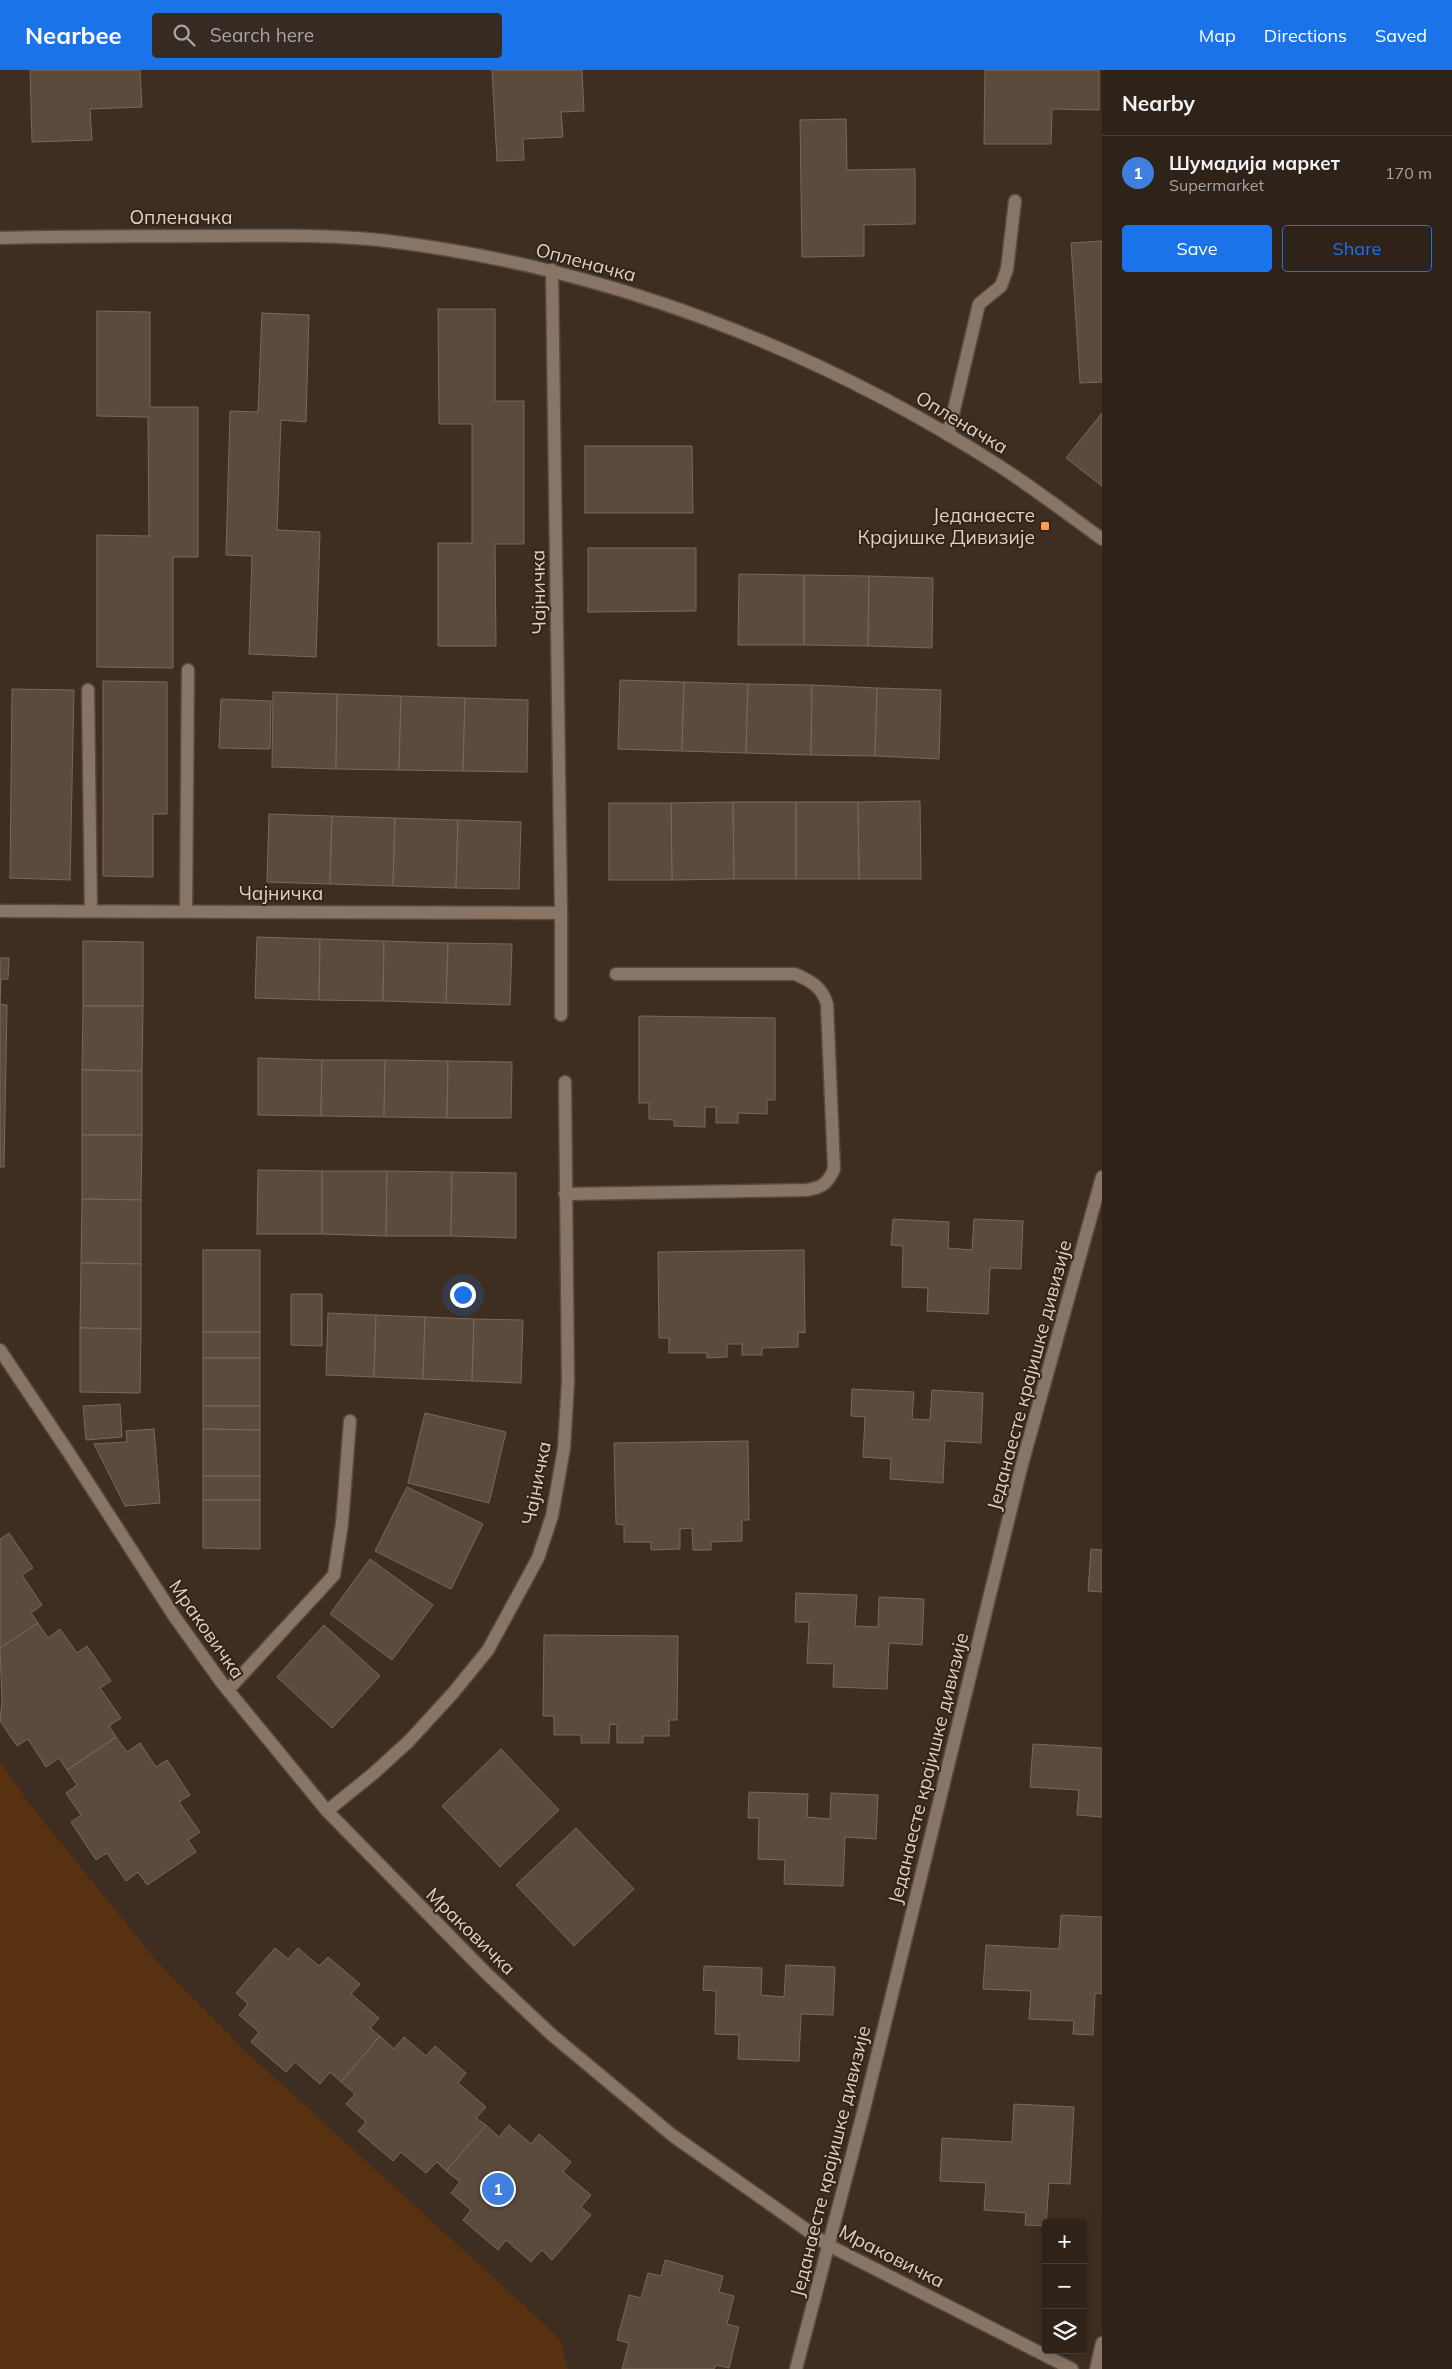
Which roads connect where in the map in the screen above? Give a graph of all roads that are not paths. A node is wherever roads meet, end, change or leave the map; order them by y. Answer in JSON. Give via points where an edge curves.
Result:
{"nodes":[{"id":1,"x":1015,"y":201,"type":"dead end"},
{"id":2,"x":0,"y":238,"type":"edge"},
{"id":3,"x":552,"y":270,"type":"junction"},
{"id":4,"x":948,"y":435,"type":"junction"},
{"id":5,"x":1102,"y":539,"type":"edge"},
{"id":6,"x":188,"y":670,"type":"dead end"},
{"id":7,"x":88,"y":690,"type":"dead end"},
{"id":8,"x":0,"y":911,"type":"edge"},
{"id":9,"x":91,"y":911,"type":"junction"},
{"id":10,"x":186,"y":911,"type":"junction"},
{"id":11,"x":561,"y":913,"type":"junction"},
{"id":12,"x":616,"y":974,"type":"dead end"},
{"id":13,"x":561,"y":1015,"type":"dead end"},
{"id":14,"x":565,"y":1082,"type":"dead end"},
{"id":15,"x":1102,"y":1177,"type":"edge"},
{"id":16,"x":565,"y":1194,"type":"junction"},
{"id":17,"x":1099,"y":1197,"type":"edge"},
{"id":18,"x":0,"y":1350,"type":"edge"},
{"id":19,"x":350,"y":1421,"type":"dead end"},
{"id":20,"x":228,"y":1690,"type":"junction"},
{"id":21,"x":326,"y":1811,"type":"junction"},
{"id":22,"x":828,"y":2245,"type":"junction"},
{"id":23,"x":1102,"y":2343,"type":"edge"},
{"id":24,"x":796,"y":2369,"type":"edge"},
{"id":25,"x":1072,"y":2369,"type":"edge"},
{"id":26,"x":1096,"y":2369,"type":"edge"}],
"edges":[{"from":1,"to":4,"type":"street","via":[[1006,269],[1001,286],[979,304]]},
{"from":2,"to":3,"type":"street","name":"Опленачка","via":[[322,236],[388,241]]},
{"from":3,"to":4,"type":"street","name":"Опленачка","via":[[681,309],[786,351],[898,406]]},
{"from":3,"to":11,"type":"street","name":"Чајничка"},
{"from":4,"to":5,"type":"street","name":"Опленачка","via":[[1002,468]]},
{"from":6,"to":10,"type":"street"},
{"from":7,"to":9,"type":"street"},
{"from":8,"to":9,"type":"street","name":"Чајничка"},
{"from":9,"to":10,"type":"street","name":"Чајничка"},
{"from":10,"to":11,"type":"street","name":"Чајничка"},
{"from":11,"to":13,"type":"street","name":"Чајничка"},
{"from":12,"to":16,"type":"street","via":[[795,974],[815,984],[827,1004],[834,1168],[829,1180],[821,1187],[806,1190]]},
{"from":14,"to":16,"type":"street","name":"Чајничка"},
{"from":15,"to":17,"type":"street","name":"Једанаесте крајишке дивизије"},
{"from":16,"to":21,"type":"street","name":"Чајничка","via":[[568,1382],[564,1448],[552,1516],[538,1558],[488,1650],[453,1693],[391,1758]]},
{"from":17,"to":22,"type":"street","name":"Једанаесте крајишке дивизије","via":[[1022,1468]]},
{"from":18,"to":20,"type":"street","name":"Мраковичка","via":[[174,1616]]},
{"from":19,"to":20,"type":"street","via":[[342,1523],[334,1575]]},
{"from":20,"to":21,"type":"street","name":"Мраковичка"},
{"from":21,"to":22,"type":"street","name":"Мраковичка","via":[[435,1923],[552,2035],[672,2135]]},
{"from":22,"to":24,"type":"street","name":"Једанаесте крајишке дивизије"},
{"from":22,"to":25,"type":"street","name":"Мраковичка"},
{"from":23,"to":26,"type":"street"}]}
